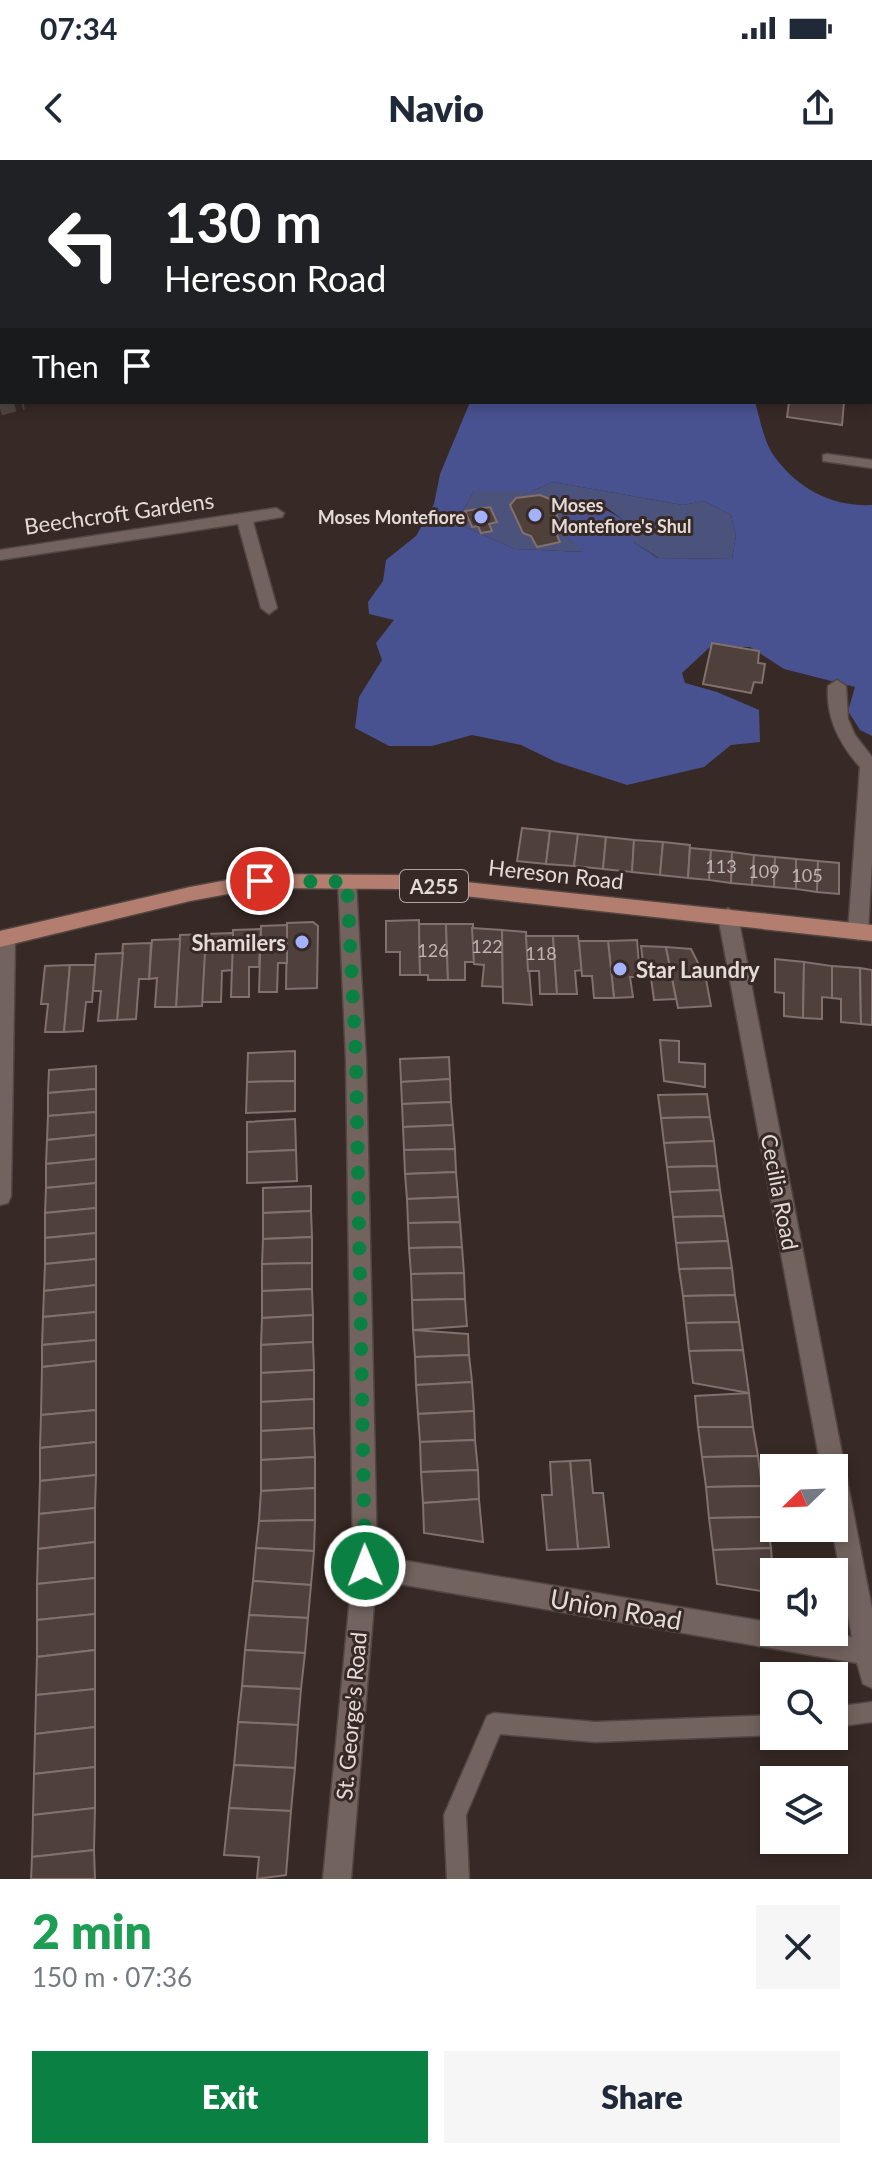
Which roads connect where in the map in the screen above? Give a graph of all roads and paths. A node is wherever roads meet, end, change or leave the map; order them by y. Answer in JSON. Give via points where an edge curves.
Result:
{"nodes":[{"id":1,"x":827,"y":458,"type":"dead end"},
{"id":2,"x":872,"y":464,"type":"edge"},
{"id":3,"x":276,"y":513,"type":"dead end"},
{"id":4,"x":244,"y":518,"type":"junction"},
{"id":5,"x":0,"y":555,"type":"edge"},
{"id":6,"x":269,"y":608,"type":"dead end"},
{"id":7,"x":837,"y":686,"type":"dead end"},
{"id":8,"x":871,"y":766,"type":"edge"},
{"id":9,"x":347,"y":882,"type":"junction"},
{"id":10,"x":728,"y":916,"type":"junction"},
{"id":11,"x":865,"y":933,"type":"edge"},
{"id":12,"x":3,"y":939,"type":"edge"},
{"id":13,"x":0,"y":1196,"type":"edge"},
{"id":14,"x":831,"y":1454,"type":"edge"},
{"id":15,"x":847,"y":1542,"type":"edge"},
{"id":16,"x":365,"y":1566,"type":"junction"},
{"id":17,"x":870,"y":1664,"type":"edge"},
{"id":18,"x":872,"y":1712,"type":"edge"},
{"id":19,"x":848,"y":1715,"type":"edge"},
{"id":20,"x":760,"y":1726,"type":"edge"},
{"id":21,"x":337,"y":1879,"type":"edge"},
{"id":22,"x":458,"y":1879,"type":"edge"}],
"edges":[{"from":1,"to":2,"type":"lane"},
{"from":3,"to":4,"type":"street","name":"Beechcroft Gardens"},
{"from":4,"to":5,"type":"street","name":"Beechcroft Gardens"},
{"from":4,"to":6,"type":"street","name":"Beechcroft Gardens"},
{"from":7,"to":8,"type":"street","via":[[835,703],[846,740]]},
{"from":8,"to":11,"type":"street"},
{"from":9,"to":10,"type":"main road","name":"Hereson Road","number":"A255","via":[[400,882]]},
{"from":9,"to":12,"type":"main road","name":"Hereson Road","number":"A255","via":[[260,881]]},
{"from":9,"to":16,"type":"street","name":"St. George's Road","via":[[356,1049]]},
{"from":10,"to":11,"type":"main road","name":"Hereson Road","number":"A255"},
{"from":10,"to":14,"type":"street","name":"Cecilia Road"},
{"from":12,"to":13,"type":"street"},
{"from":15,"to":17,"type":"street","name":"Cecilia Road"},
{"from":16,"to":17,"type":"street","name":"Union Road"},
{"from":16,"to":21,"type":"street","name":"St. George's Road"},
{"from":18,"to":19,"type":"lane"},
{"from":20,"to":22,"type":"lane","via":[[595,1732],[494,1723],[455,1815]]}]}
